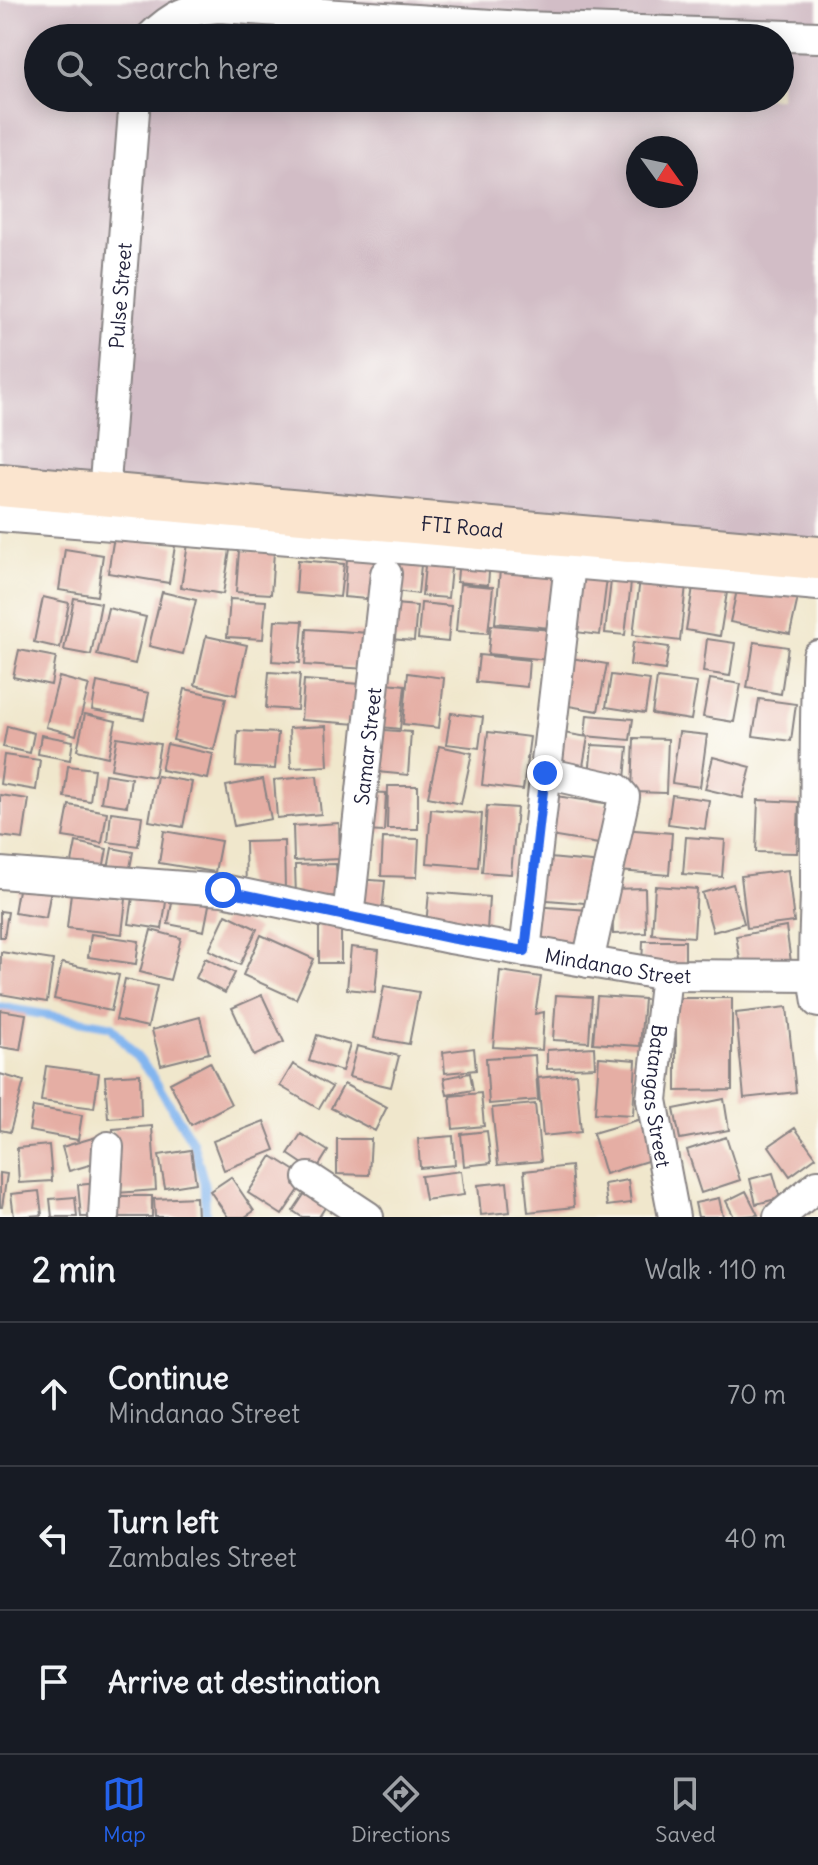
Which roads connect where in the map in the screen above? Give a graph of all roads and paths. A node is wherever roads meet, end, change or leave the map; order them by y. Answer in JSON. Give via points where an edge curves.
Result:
{"nodes":[{"id":1,"x":164,"y":24,"type":"edge"},
{"id":2,"x":477,"y":24,"type":"edge"},
{"id":3,"x":794,"y":36,"type":"edge"},
{"id":4,"x":818,"y":37,"type":"edge"},
{"id":5,"x":134,"y":112,"type":"edge"},
{"id":6,"x":104,"y":495,"type":"junction"},
{"id":7,"x":10,"y":506,"type":"edge"},
{"id":8,"x":818,"y":558,"type":"edge"},
{"id":9,"x":570,"y":564,"type":"junction"},
{"id":10,"x":386,"y":574,"type":"dead end"},
{"id":11,"x":818,"y":585,"type":"edge"},
{"id":12,"x":818,"y":656,"type":"edge"},
{"id":13,"x":817,"y":735,"type":"edge"},
{"id":14,"x":545,"y":773,"type":"junction"},
{"id":15,"x":0,"y":873,"type":"edge"},
{"id":16,"x":348,"y":917,"type":"junction"},
{"id":17,"x":525,"y":951,"type":"junction"},
{"id":18,"x":588,"y":962,"type":"junction"},
{"id":19,"x":666,"y":975,"type":"junction"},
{"id":20,"x":816,"y":989,"type":"edge"},
{"id":21,"x":108,"y":1147,"type":"dead end"},
{"id":22,"x":309,"y":1178,"type":"dead end"},
{"id":23,"x":818,"y":1185,"type":"edge"},
{"id":24,"x":104,"y":1217,"type":"edge"},
{"id":25,"x":368,"y":1217,"type":"edge"},
{"id":26,"x":674,"y":1217,"type":"edge"},
{"id":27,"x":779,"y":1217,"type":"edge"}],
"edges":[{"from":1,"to":2,"type":"street","via":[[195,8],[219,7]]},
{"from":3,"to":4,"type":"street"},
{"from":5,"to":6,"type":"street","name":"Pulse Street"},
{"from":6,"to":7,"type":"street","name":"FTI Road"},
{"from":6,"to":8,"type":"street","name":"FTI Road"},
{"from":7,"to":9,"type":"street"},
{"from":9,"to":11,"type":"street"},
{"from":9,"to":14,"type":"street"},
{"from":10,"to":16,"type":"street","name":"Samar Street"},
{"from":12,"to":13,"type":"street"},
{"from":13,"to":20,"type":"street"},
{"from":14,"to":17,"type":"street"},
{"from":14,"to":18,"type":"street","via":[[617,789],[624,797]]},
{"from":15,"to":16,"type":"street","name":"Mindanao Street","via":[[223,890]]},
{"from":16,"to":17,"type":"street","name":"Mindanao Street"},
{"from":17,"to":18,"type":"street","name":"Mindanao Street"},
{"from":18,"to":19,"type":"street","name":"Mindanao Street"},
{"from":19,"to":20,"type":"street","name":"Mindanao Street"},
{"from":19,"to":26,"type":"street","name":"Batangas Street","via":[[652,1100]]},
{"from":21,"to":24,"type":"street"},
{"from":22,"to":25,"type":"street"},
{"from":23,"to":27,"type":"street"}]}
